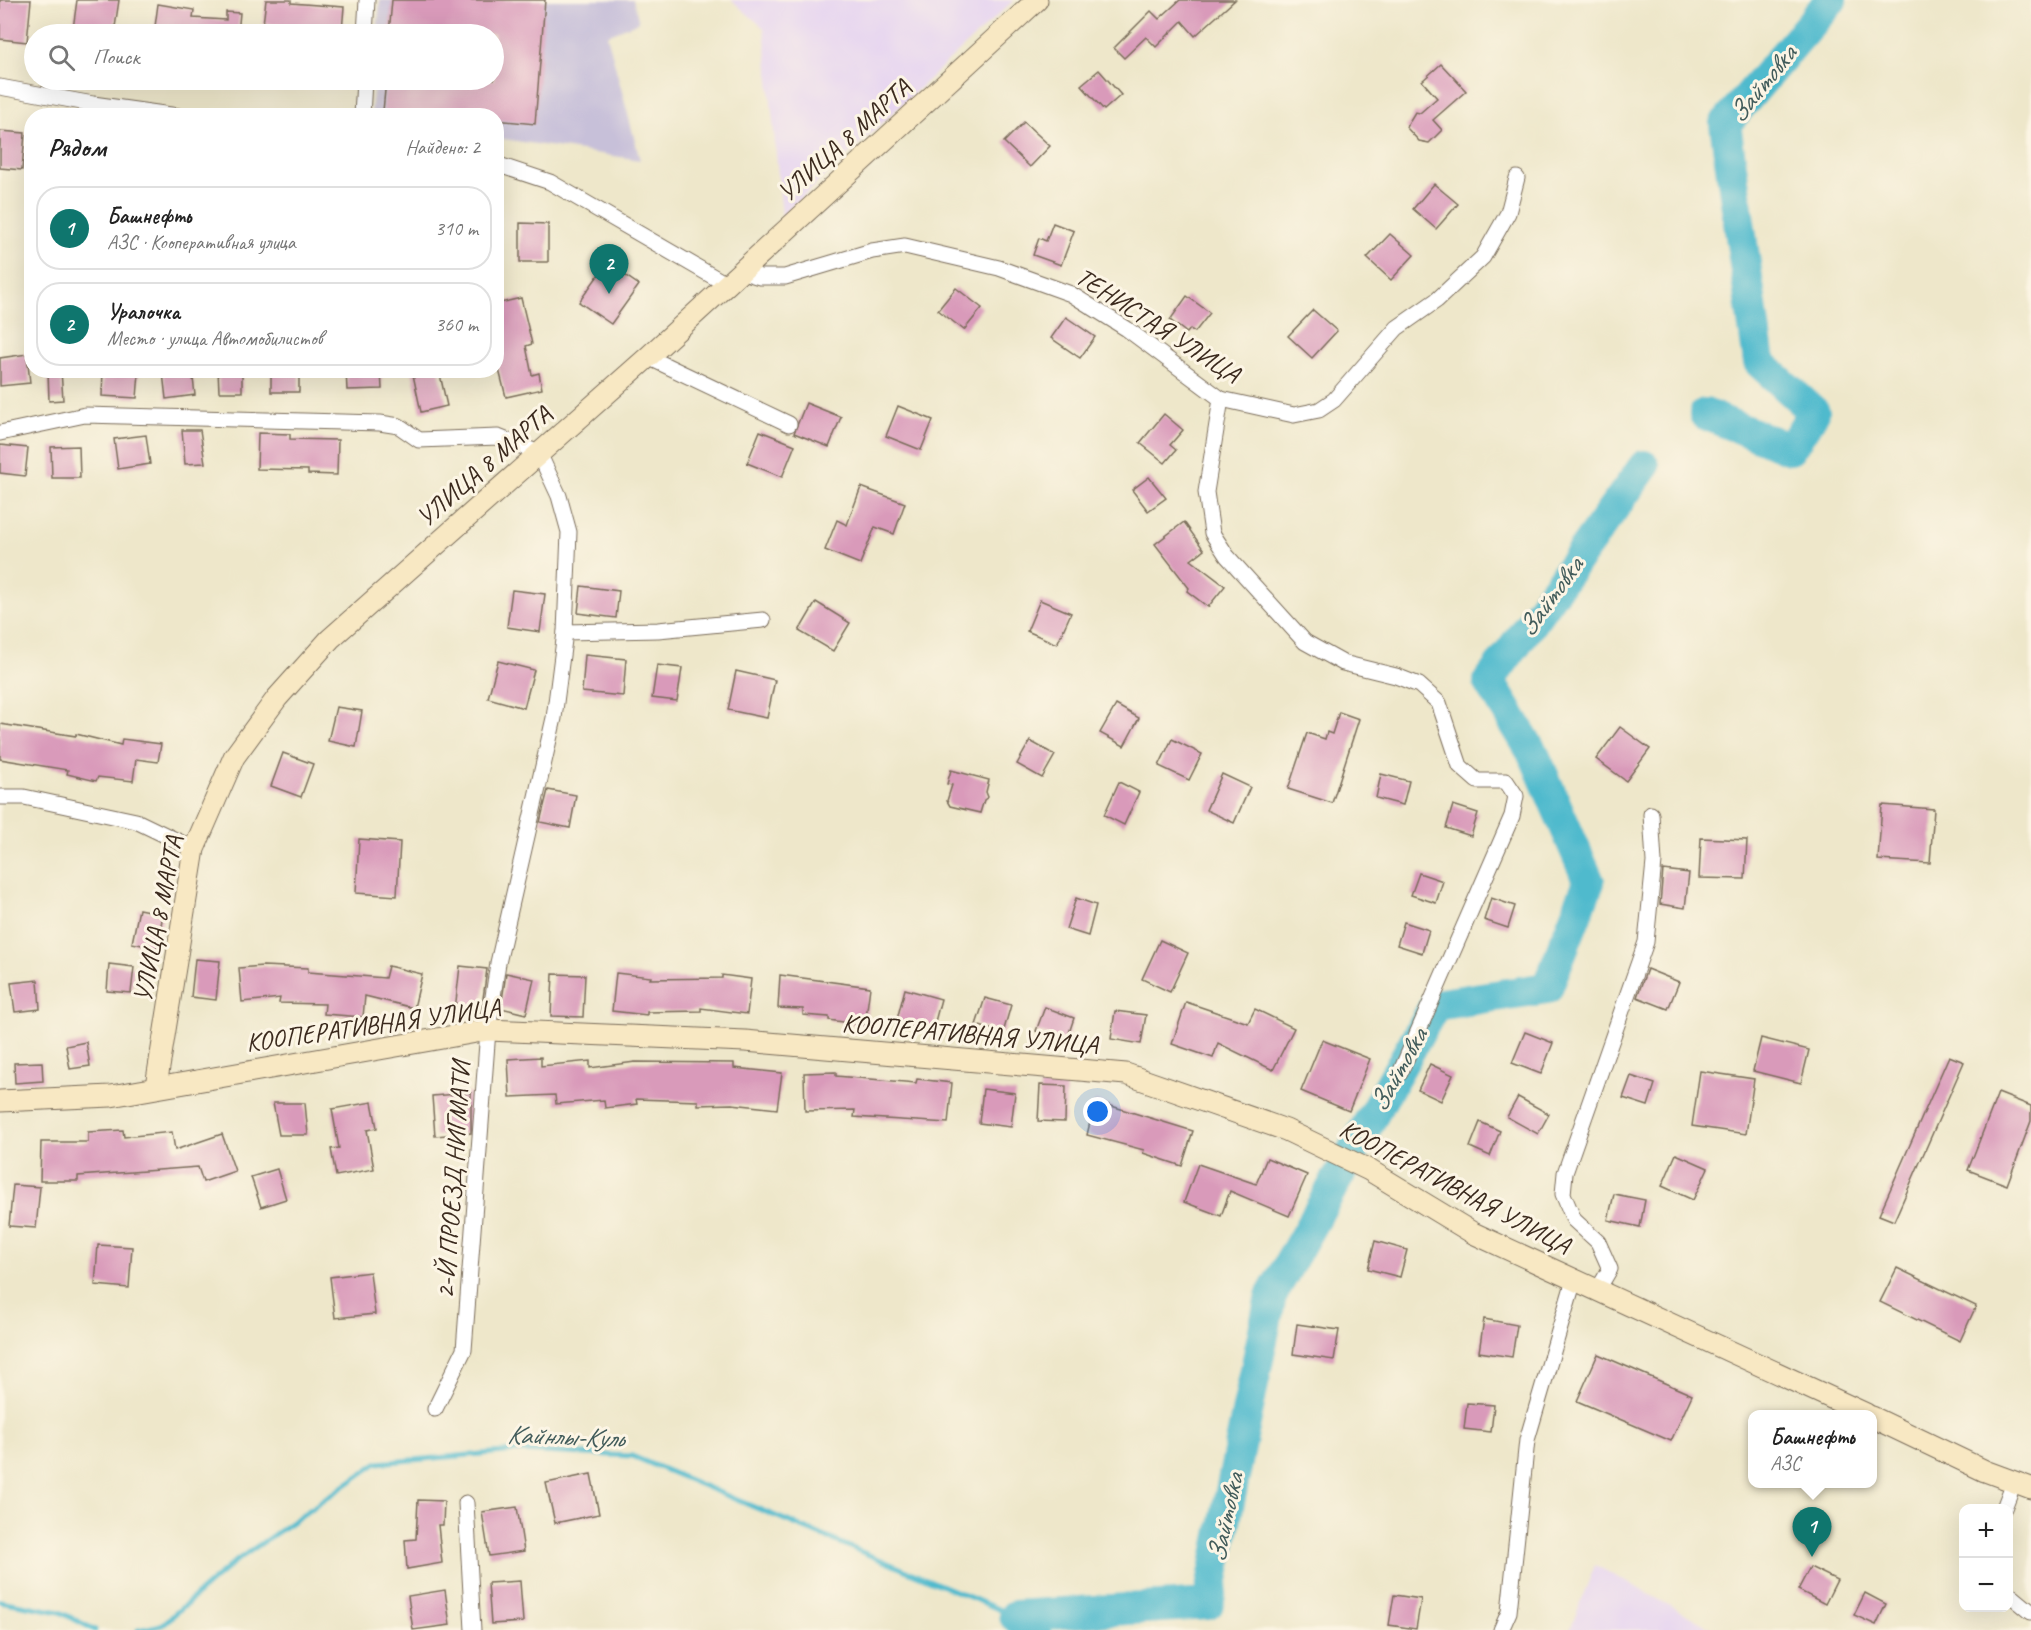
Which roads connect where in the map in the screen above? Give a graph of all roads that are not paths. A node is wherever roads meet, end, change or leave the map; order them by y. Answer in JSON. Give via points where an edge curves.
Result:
{"nodes":[{"id":1,"x":367,"y":0,"type":"edge"},
{"id":2,"x":1036,"y":0,"type":"edge"},
{"id":3,"x":366,"y":24,"type":"edge"},
{"id":4,"x":0,"y":87,"type":"edge"},
{"id":5,"x":363,"y":90,"type":"edge"},
{"id":6,"x":121,"y":108,"type":"edge"},
{"id":7,"x":362,"y":108,"type":"edge"},
{"id":8,"x":504,"y":167,"type":"edge"},
{"id":9,"x":1517,"y":178,"type":"dead end"},
{"id":10,"x":733,"y":278,"type":"junction"},
{"id":11,"x":648,"y":357,"type":"junction"},
{"id":12,"x":1221,"y":399,"type":"junction"},
{"id":13,"x":789,"y":424,"type":"dead end"},
{"id":14,"x":0,"y":433,"type":"edge"},
{"id":15,"x":539,"y":453,"type":"junction"},
{"id":16,"x":763,"y":620,"type":"dead end"},
{"id":17,"x":565,"y":632,"type":"junction"},
{"id":18,"x":0,"y":797,"type":"edge"},
{"id":19,"x":1651,"y":814,"type":"dead end"},
{"id":20,"x":194,"y":849,"type":"junction"},
{"id":21,"x":488,"y":1030,"type":"junction"},
{"id":22,"x":1400,"y":1073,"type":"dead end"},
{"id":23,"x":156,"y":1086,"type":"junction"},
{"id":24,"x":0,"y":1101,"type":"edge"},
{"id":25,"x":1574,"y":1280,"type":"junction"},
{"id":26,"x":1597,"y":1291,"type":"junction"},
{"id":27,"x":435,"y":1409,"type":"dead end"},
{"id":28,"x":1858,"y":1410,"type":"edge"},
{"id":29,"x":1877,"y":1419,"type":"edge"},
{"id":30,"x":2023,"y":1485,"type":"edge"},
{"id":31,"x":466,"y":1503,"type":"dead end"},
{"id":32,"x":2008,"y":1504,"type":"edge"},
{"id":33,"x":2013,"y":1597,"type":"edge"},
{"id":34,"x":2031,"y":1612,"type":"edge"},
{"id":35,"x":472,"y":1630,"type":"edge"},
{"id":36,"x":1501,"y":1630,"type":"edge"}],
"edges":[{"from":1,"to":3,"type":"street"},
{"from":2,"to":10,"type":"main road","name":"УЛИЦА 8 МАРТА"},
{"from":4,"to":6,"type":"street"},
{"from":5,"to":7,"type":"street"},
{"from":8,"to":10,"type":"street","name":"ТЕНИСТАЯ УЛИЦА","via":[[549,182]]},
{"from":9,"to":12,"type":"street","name":"ТЕНИСТАЯ УЛИЦА","via":[[1508,213],[1483,258],[1437,300],[1397,328],[1334,400],[1319,410],[1294,415]]},
{"from":10,"to":11,"type":"main road","name":"УЛИЦА 8 МАРТА"},
{"from":10,"to":12,"type":"street","name":"ТЕНИСТАЯ УЛИЦА","via":[[785,278],[872,251],[905,246],[999,268],[1071,294],[1127,329]]},
{"from":11,"to":13,"type":"street"},
{"from":11,"to":15,"type":"main road","name":"УЛИЦА 8 МАРТА"},
{"from":12,"to":22,"type":"street","via":[[1206,492],[1212,533],[1227,556],[1305,642],[1342,663],[1396,676],[1425,691],[1439,703],[1460,766],[1477,781],[1506,781],[1516,796],[1512,816]]},
{"from":14,"to":15,"type":"street","via":[[85,416],[380,423],[399,426],[419,440],[498,437]]},
{"from":15,"to":17,"type":"street","name":"2-Й ПРОЕЗД НИГМАТИ","via":[[559,496],[569,532]]},
{"from":15,"to":20,"type":"main road","name":"УЛИЦА 8 МАРТА","via":[[330,639],[277,698],[234,758]]},
{"from":16,"to":17,"type":"street","via":[[658,630]]},
{"from":17,"to":21,"type":"street","name":"2-Й ПРОЕЗД НИГМАТИ","via":[[554,718],[498,963]]},
{"from":18,"to":20,"type":"street","via":[[24,797],[136,820]]},
{"from":19,"to":26,"type":"street","via":[[1654,862],[1646,942],[1565,1173],[1563,1194],[1574,1220],[1598,1242],[1610,1269]]},
{"from":20,"to":23,"type":"main road","name":"УЛИЦА 8 МАРТА"},
{"from":21,"to":23,"type":"main road","name":"КООПЕРАТИВНАЯ УЛИЦА"},
{"from":21,"to":25,"type":"main road","name":"КООПЕРАТИВНАЯ УЛИЦА","via":[[745,1041],[1126,1074],[1286,1130],[1369,1170],[1473,1233]]},
{"from":21,"to":27,"type":"street","name":"2-Й ПРОЕЗД НИГМАТИ","via":[[464,1350]]},
{"from":23,"to":24,"type":"main road","name":"КООПЕРАТИВНАЯ УЛИЦА","via":[[111,1096]]},
{"from":25,"to":26,"type":"main road","name":"КООПЕРАТИВНАЯ УЛИЦА"},
{"from":25,"to":36,"type":"street","via":[[1527,1440],[1509,1612]]},
{"from":26,"to":28,"type":"main road","name":"КООПЕРАТИВНАЯ УЛИЦА"},
{"from":29,"to":30,"type":"main road"},
{"from":30,"to":32,"type":"street"},
{"from":31,"to":35,"type":"street"},
{"from":33,"to":34,"type":"street"}]}
